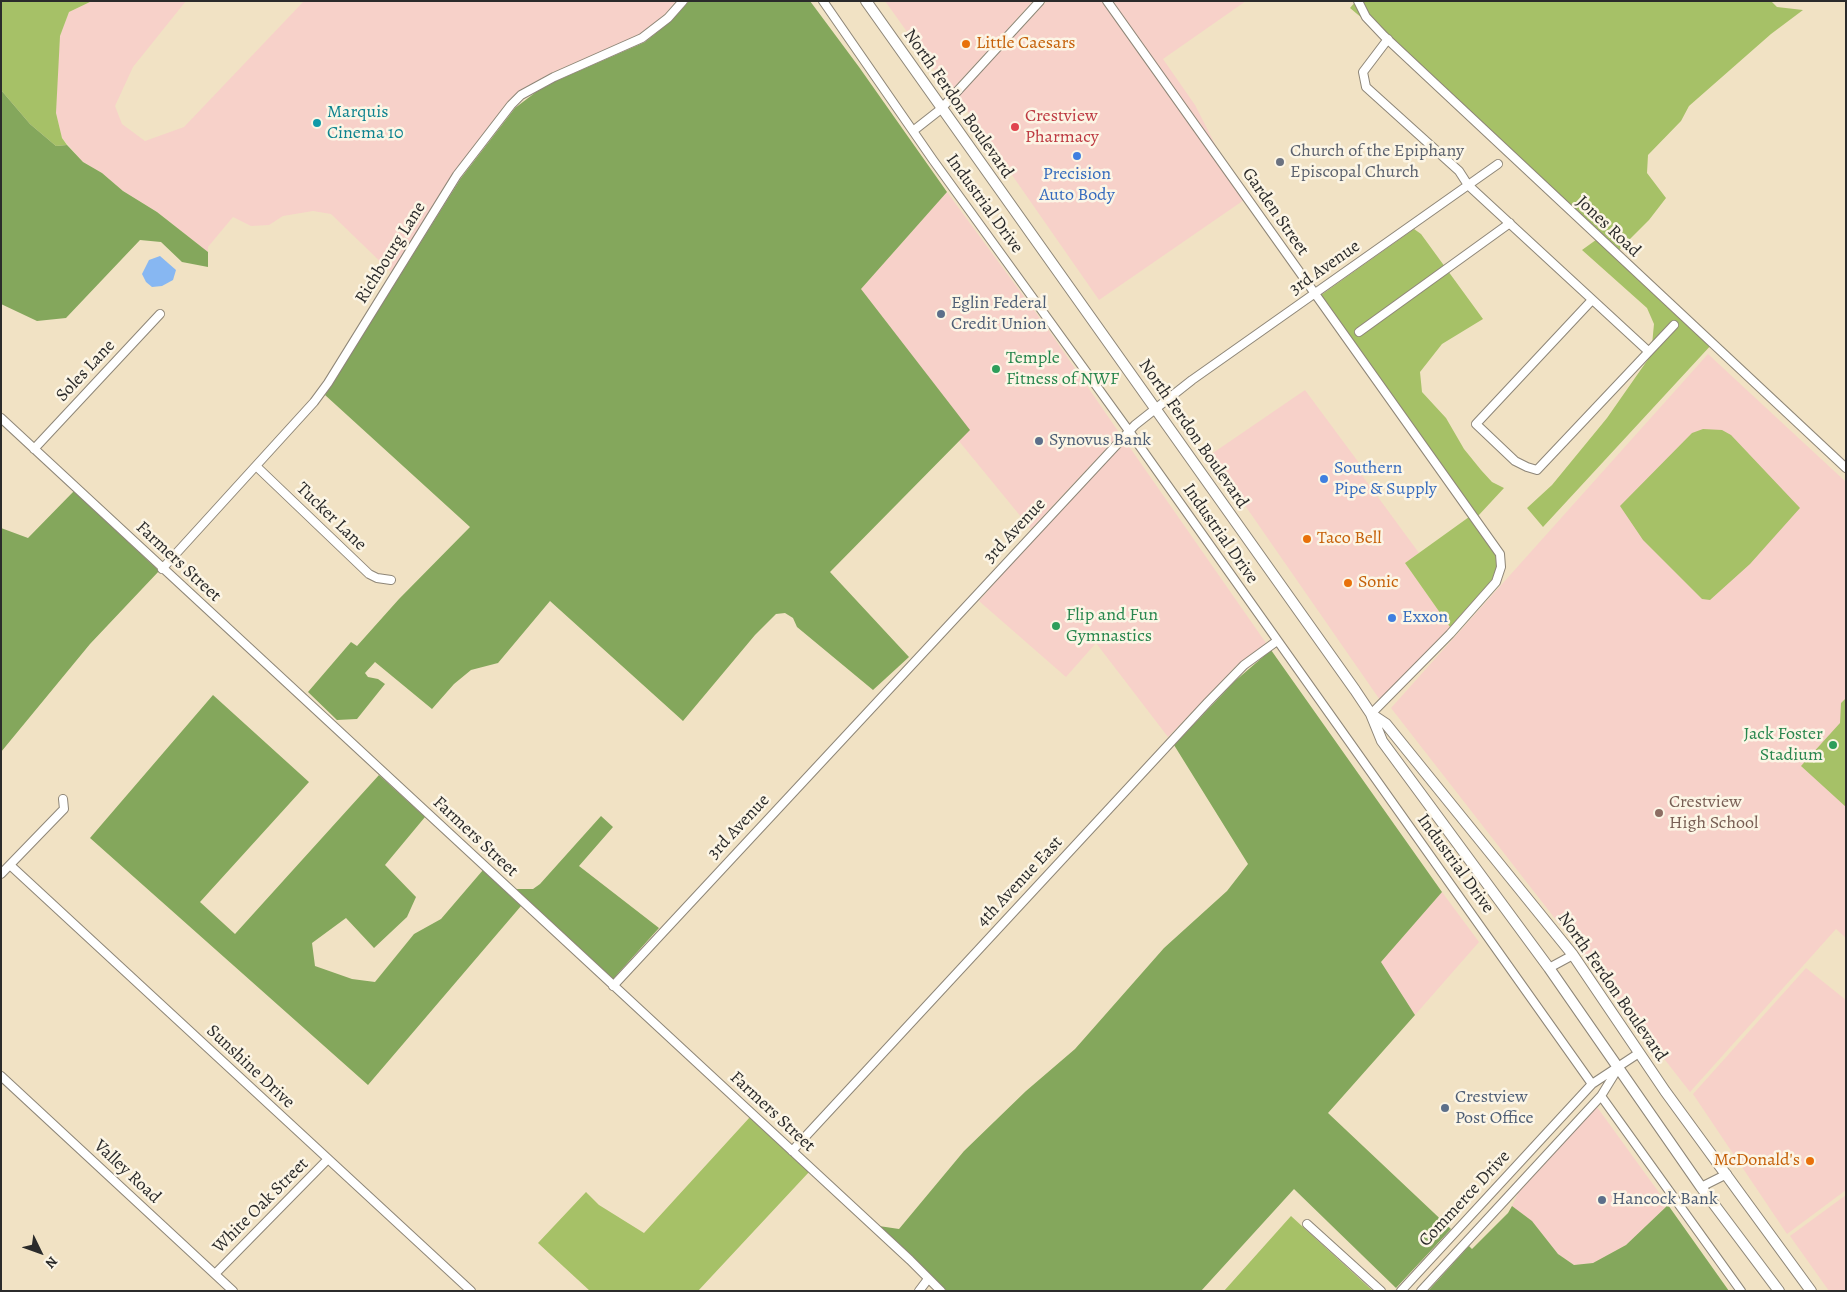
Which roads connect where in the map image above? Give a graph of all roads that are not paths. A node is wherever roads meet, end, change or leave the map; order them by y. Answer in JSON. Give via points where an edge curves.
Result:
{"nodes":[{"id":1,"x":683,"y":1,"type":"edge"},
{"id":2,"x":823,"y":1,"type":"edge"},
{"id":3,"x":866,"y":1,"type":"edge"},
{"id":4,"x":1040,"y":1,"type":"edge"},
{"id":5,"x":1107,"y":1,"type":"edge"},
{"id":6,"x":1358,"y":1,"type":"edge"},
{"id":7,"x":1388,"y":39,"type":"junction"},
{"id":8,"x":941,"y":109,"type":"junction"},
{"id":9,"x":913,"y":131,"type":"junction"},
{"id":10,"x":1498,"y":164,"type":"dead end"},
{"id":11,"x":1468,"y":185,"type":"junction"},
{"id":12,"x":1510,"y":223,"type":"junction"},
{"id":13,"x":1315,"y":293,"type":"junction"},
{"id":14,"x":1592,"y":300,"type":"junction"},
{"id":15,"x":160,"y":314,"type":"dead end"},
{"id":16,"x":1674,"y":325,"type":"dead end"},
{"id":17,"x":1359,"y":332,"type":"dead end"},
{"id":18,"x":1648,"y":352,"type":"junction"},
{"id":19,"x":1155,"y":409,"type":"junction"},
{"id":20,"x":1,"y":418,"type":"edge"},
{"id":21,"x":1130,"y":431,"type":"junction"},
{"id":22,"x":34,"y":449,"type":"junction"},
{"id":23,"x":256,"y":466,"type":"junction"},
{"id":24,"x":1846,"y":468,"type":"edge"},
{"id":25,"x":162,"y":569,"type":"junction"},
{"id":26,"x":391,"y":580,"type":"dead end"},
{"id":27,"x":1277,"y":640,"type":"junction"},
{"id":28,"x":1371,"y":714,"type":"junction"},
{"id":29,"x":63,"y":799,"type":"dead end"},
{"id":30,"x":10,"y":865,"type":"junction"},
{"id":31,"x":1,"y":874,"type":"edge"},
{"id":32,"x":1573,"y":955,"type":"junction"},
{"id":33,"x":1549,"y":968,"type":"junction"},
{"id":34,"x":613,"y":986,"type":"junction"},
{"id":35,"x":1639,"y":1053,"type":"junction"},
{"id":36,"x":1617,"y":1069,"type":"junction"},
{"id":37,"x":1,"y":1076,"type":"edge"},
{"id":38,"x":1592,"y":1084,"type":"junction"},
{"id":39,"x":1601,"y":1096,"type":"junction"},
{"id":40,"x":1549,"y":1130,"type":"junction"},
{"id":41,"x":1560,"y":1140,"type":"junction"},
{"id":42,"x":792,"y":1151,"type":"junction"},
{"id":43,"x":328,"y":1159,"type":"junction"},
{"id":44,"x":1727,"y":1174,"type":"junction"},
{"id":45,"x":1701,"y":1186,"type":"junction"},
{"id":46,"x":1468,"y":1218,"type":"junction"},
{"id":47,"x":1307,"y":1224,"type":"dead end"},
{"id":48,"x":1479,"y":1229,"type":"junction"},
{"id":49,"x":215,"y":1274,"type":"junction"},
{"id":50,"x":928,"y":1279,"type":"junction"},
{"id":51,"x":233,"y":1291,"type":"edge"},
{"id":52,"x":471,"y":1291,"type":"edge"},
{"id":53,"x":919,"y":1291,"type":"edge"},
{"id":54,"x":941,"y":1291,"type":"edge"},
{"id":55,"x":1381,"y":1291,"type":"edge"},
{"id":56,"x":1400,"y":1291,"type":"edge"},
{"id":57,"x":1422,"y":1291,"type":"edge"},
{"id":58,"x":1741,"y":1291,"type":"edge"},
{"id":59,"x":1779,"y":1291,"type":"edge"},
{"id":60,"x":1811,"y":1291,"type":"edge"}],
"edges":[{"from":1,"to":23,"type":"street","name":"Richbourg Lane","via":[[668,18],[642,38],[533,88],[505,111],[457,175],[328,383]]},
{"from":2,"to":9,"type":"street","name":"Industrial Drive"},
{"from":3,"to":8,"type":"main road","name":"North Ferdon Boulevard"},
{"from":4,"to":8,"type":"street"},
{"from":5,"to":13,"type":"street","name":"Garden Street"},
{"from":6,"to":7,"type":"street","name":"Jones Road","via":[[1366,17]]},
{"from":7,"to":11,"type":"street","via":[[1362,72],[1366,87],[1459,171]]},
{"from":7,"to":24,"type":"street","name":"Jones Road"},
{"from":8,"to":9,"type":"street"},
{"from":8,"to":19,"type":"main road","name":"North Ferdon Boulevard"},
{"from":9,"to":21,"type":"street","name":"Industrial Drive"},
{"from":10,"to":11,"type":"street","name":"3rd Avenue"},
{"from":11,"to":12,"type":"street"},
{"from":11,"to":13,"type":"street","name":"3rd Avenue"},
{"from":12,"to":14,"type":"street"},
{"from":12,"to":17,"type":"street"},
{"from":13,"to":19,"type":"street","name":"3rd Avenue"},
{"from":13,"to":28,"type":"street","name":"Garden Street","via":[[1500,554],[1496,582]]},
{"from":14,"to":18,"type":"street"},
{"from":14,"to":18,"type":"street","via":[[1476,424],[1515,462],[1537,470]]},
{"from":15,"to":22,"type":"street","name":"Soles Lane"},
{"from":16,"to":18,"type":"street"},
{"from":19,"to":21,"type":"street","name":"3rd Avenue"},
{"from":19,"to":28,"type":"main road","name":"North Ferdon Boulevard"},
{"from":20,"to":22,"type":"street","name":"Farmers Street"},
{"from":21,"to":27,"type":"street","name":"Industrial Drive"},
{"from":21,"to":34,"type":"street","name":"3rd Avenue"},
{"from":22,"to":25,"type":"street","name":"Farmers Street"},
{"from":23,"to":25,"type":"street","name":"Richbourg Lane"},
{"from":23,"to":26,"type":"street","name":"Tucker Lane","via":[[364,569],[377,578]]},
{"from":25,"to":34,"type":"street","name":"Farmers Street"},
{"from":27,"to":38,"type":"street","name":"Industrial Drive"},
{"from":27,"to":42,"type":"street","name":"4th Avenue East","via":[[1244,665],[1220,690]]},
{"from":28,"to":32,"type":"main road","name":"North Ferdon Boulevard","via":[[1386,724]]},
{"from":28,"to":33,"type":"main road","name":"North Ferdon Boulevard","via":[[1382,741]]},
{"from":29,"to":30,"type":"street","via":[[64,809]]},
{"from":30,"to":31,"type":"street"},
{"from":30,"to":43,"type":"street","name":"Sunshine Drive"},
{"from":32,"to":33,"type":"street"},
{"from":32,"to":35,"type":"main road","name":"North Ferdon Boulevard"},
{"from":33,"to":36,"type":"main road","name":"North Ferdon Boulevard"},
{"from":34,"to":42,"type":"street","name":"Farmers Street"},
{"from":35,"to":36,"type":"street","name":"Commerce Drive"},
{"from":35,"to":44,"type":"main road","name":"North Ferdon Boulevard"},
{"from":36,"to":38,"type":"street","name":"Commerce Drive"},
{"from":36,"to":39,"type":"street","name":"Commerce Drive"},
{"from":36,"to":45,"type":"main road","name":"North Ferdon Boulevard"},
{"from":37,"to":49,"type":"street","name":"Valley Road"},
{"from":38,"to":40,"type":"street","name":"Commerce Drive"},
{"from":39,"to":41,"type":"street","name":"Commerce Drive"},
{"from":39,"to":58,"type":"street"},
{"from":40,"to":41,"type":"street"},
{"from":40,"to":46,"type":"street","name":"Commerce Drive"},
{"from":41,"to":48,"type":"street","name":"Commerce Drive"},
{"from":42,"to":50,"type":"street","name":"Farmers Street"},
{"from":43,"to":49,"type":"street","name":"White Oak Street"},
{"from":43,"to":52,"type":"street","name":"Sunshine Drive"},
{"from":44,"to":45,"type":"street"},
{"from":44,"to":60,"type":"main road","name":"North Ferdon Boulevard"},
{"from":45,"to":59,"type":"main road","name":"North Ferdon Boulevard"},
{"from":46,"to":48,"type":"street"},
{"from":46,"to":56,"type":"street","name":"Commerce Drive"},
{"from":47,"to":55,"type":"street"},
{"from":48,"to":57,"type":"street","name":"Commerce Drive"},
{"from":49,"to":51,"type":"street","name":"Valley Road"},
{"from":50,"to":53,"type":"street"},
{"from":50,"to":54,"type":"street","name":"Farmers Street"}]}
